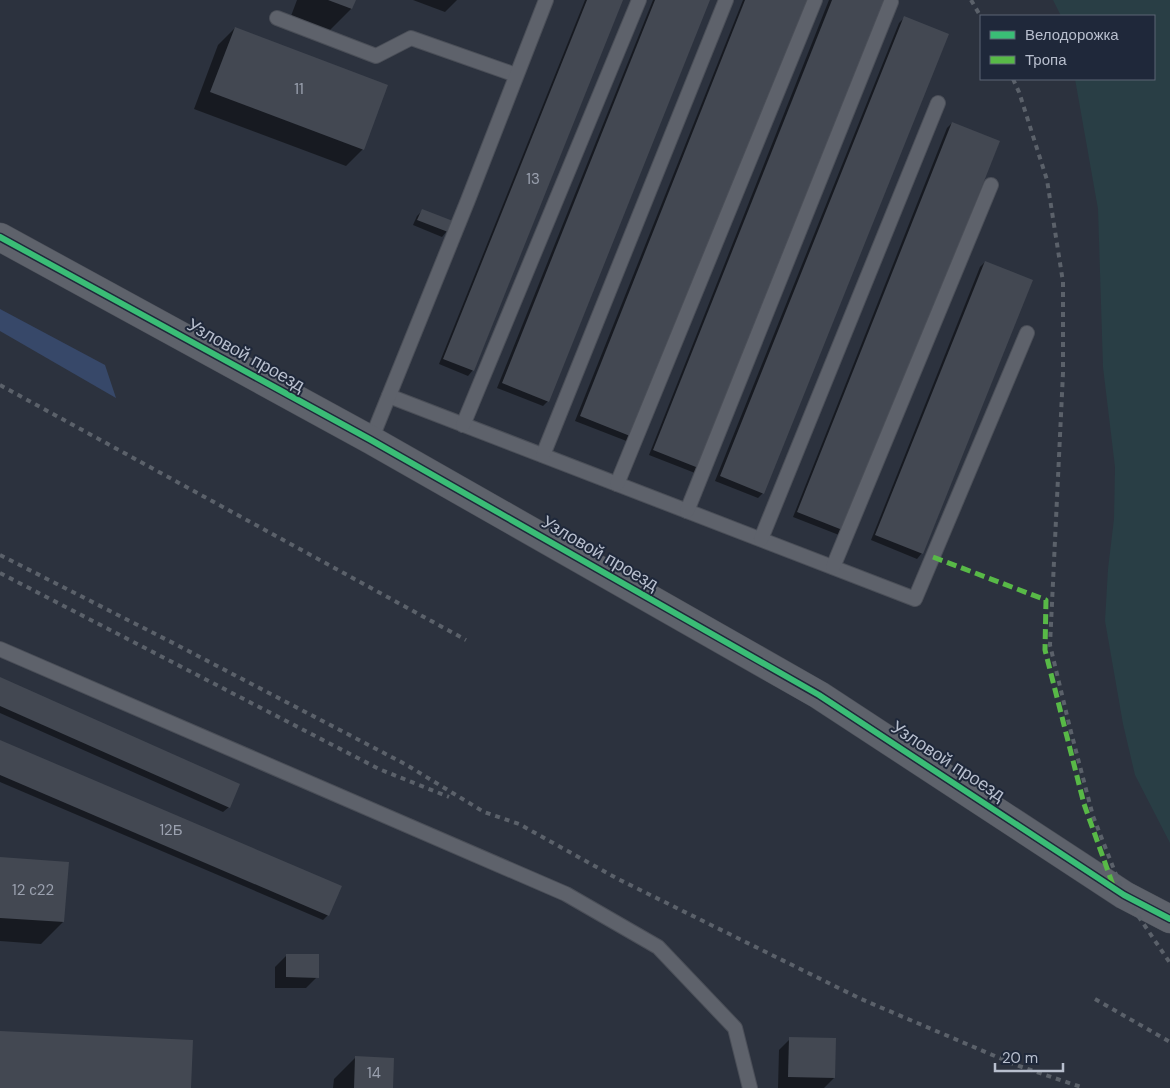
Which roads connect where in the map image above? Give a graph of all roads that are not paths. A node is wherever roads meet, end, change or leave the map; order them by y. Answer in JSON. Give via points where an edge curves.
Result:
{"nodes":[{"id":1,"x":546,"y":0,"type":"edge"},
{"id":2,"x":639,"y":0,"type":"edge"},
{"id":3,"x":726,"y":0,"type":"edge"},
{"id":4,"x":815,"y":0,"type":"edge"},
{"id":5,"x":891,"y":2,"type":"dead end"},
{"id":6,"x":277,"y":18,"type":"dead end"},
{"id":7,"x":516,"y":75,"type":"junction"},
{"id":8,"x":938,"y":103,"type":"dead end"},
{"id":9,"x":991,"y":185,"type":"dead end"},
{"id":10,"x":0,"y":237,"type":"edge"},
{"id":11,"x":1027,"y":333,"type":"dead end"},
{"id":12,"x":389,"y":396,"type":"junction"},
{"id":13,"x":463,"y":425,"type":"junction"},
{"id":14,"x":371,"y":440,"type":"junction"},
{"id":15,"x":543,"y":455,"type":"junction"},
{"id":16,"x":617,"y":484,"type":"junction"},
{"id":17,"x":687,"y":511,"type":"junction"},
{"id":18,"x":762,"y":540,"type":"junction"},
{"id":19,"x":833,"y":567,"type":"junction"},
{"id":20,"x":0,"y":649,"type":"edge"},
{"id":21,"x":1170,"y":920,"type":"edge"},
{"id":22,"x":750,"y":1088,"type":"edge"}],
"edges":[{"from":1,"to":7,"type":"lane"},
{"from":2,"to":13,"type":"lane"},
{"from":3,"to":15,"type":"lane"},
{"from":4,"to":16,"type":"lane"},
{"from":5,"to":17,"type":"lane"},
{"from":6,"to":7,"type":"lane","via":[[376,56],[411,38]]},
{"from":7,"to":12,"type":"lane"},
{"from":8,"to":18,"type":"lane"},
{"from":9,"to":19,"type":"lane"},
{"from":10,"to":14,"type":"street","name":"Узловой проезд"},
{"from":11,"to":19,"type":"lane","via":[[916,599]]},
{"from":12,"to":13,"type":"lane"},
{"from":12,"to":14,"type":"lane"},
{"from":13,"to":15,"type":"lane"},
{"from":14,"to":21,"type":"street","name":"Узловой проезд","via":[[819,695],[1124,894]]},
{"from":15,"to":16,"type":"lane"},
{"from":16,"to":17,"type":"lane"},
{"from":17,"to":18,"type":"lane"},
{"from":18,"to":19,"type":"lane"},
{"from":20,"to":22,"type":"lane","via":[[566,894],[658,947],[735,1028]]}]}
